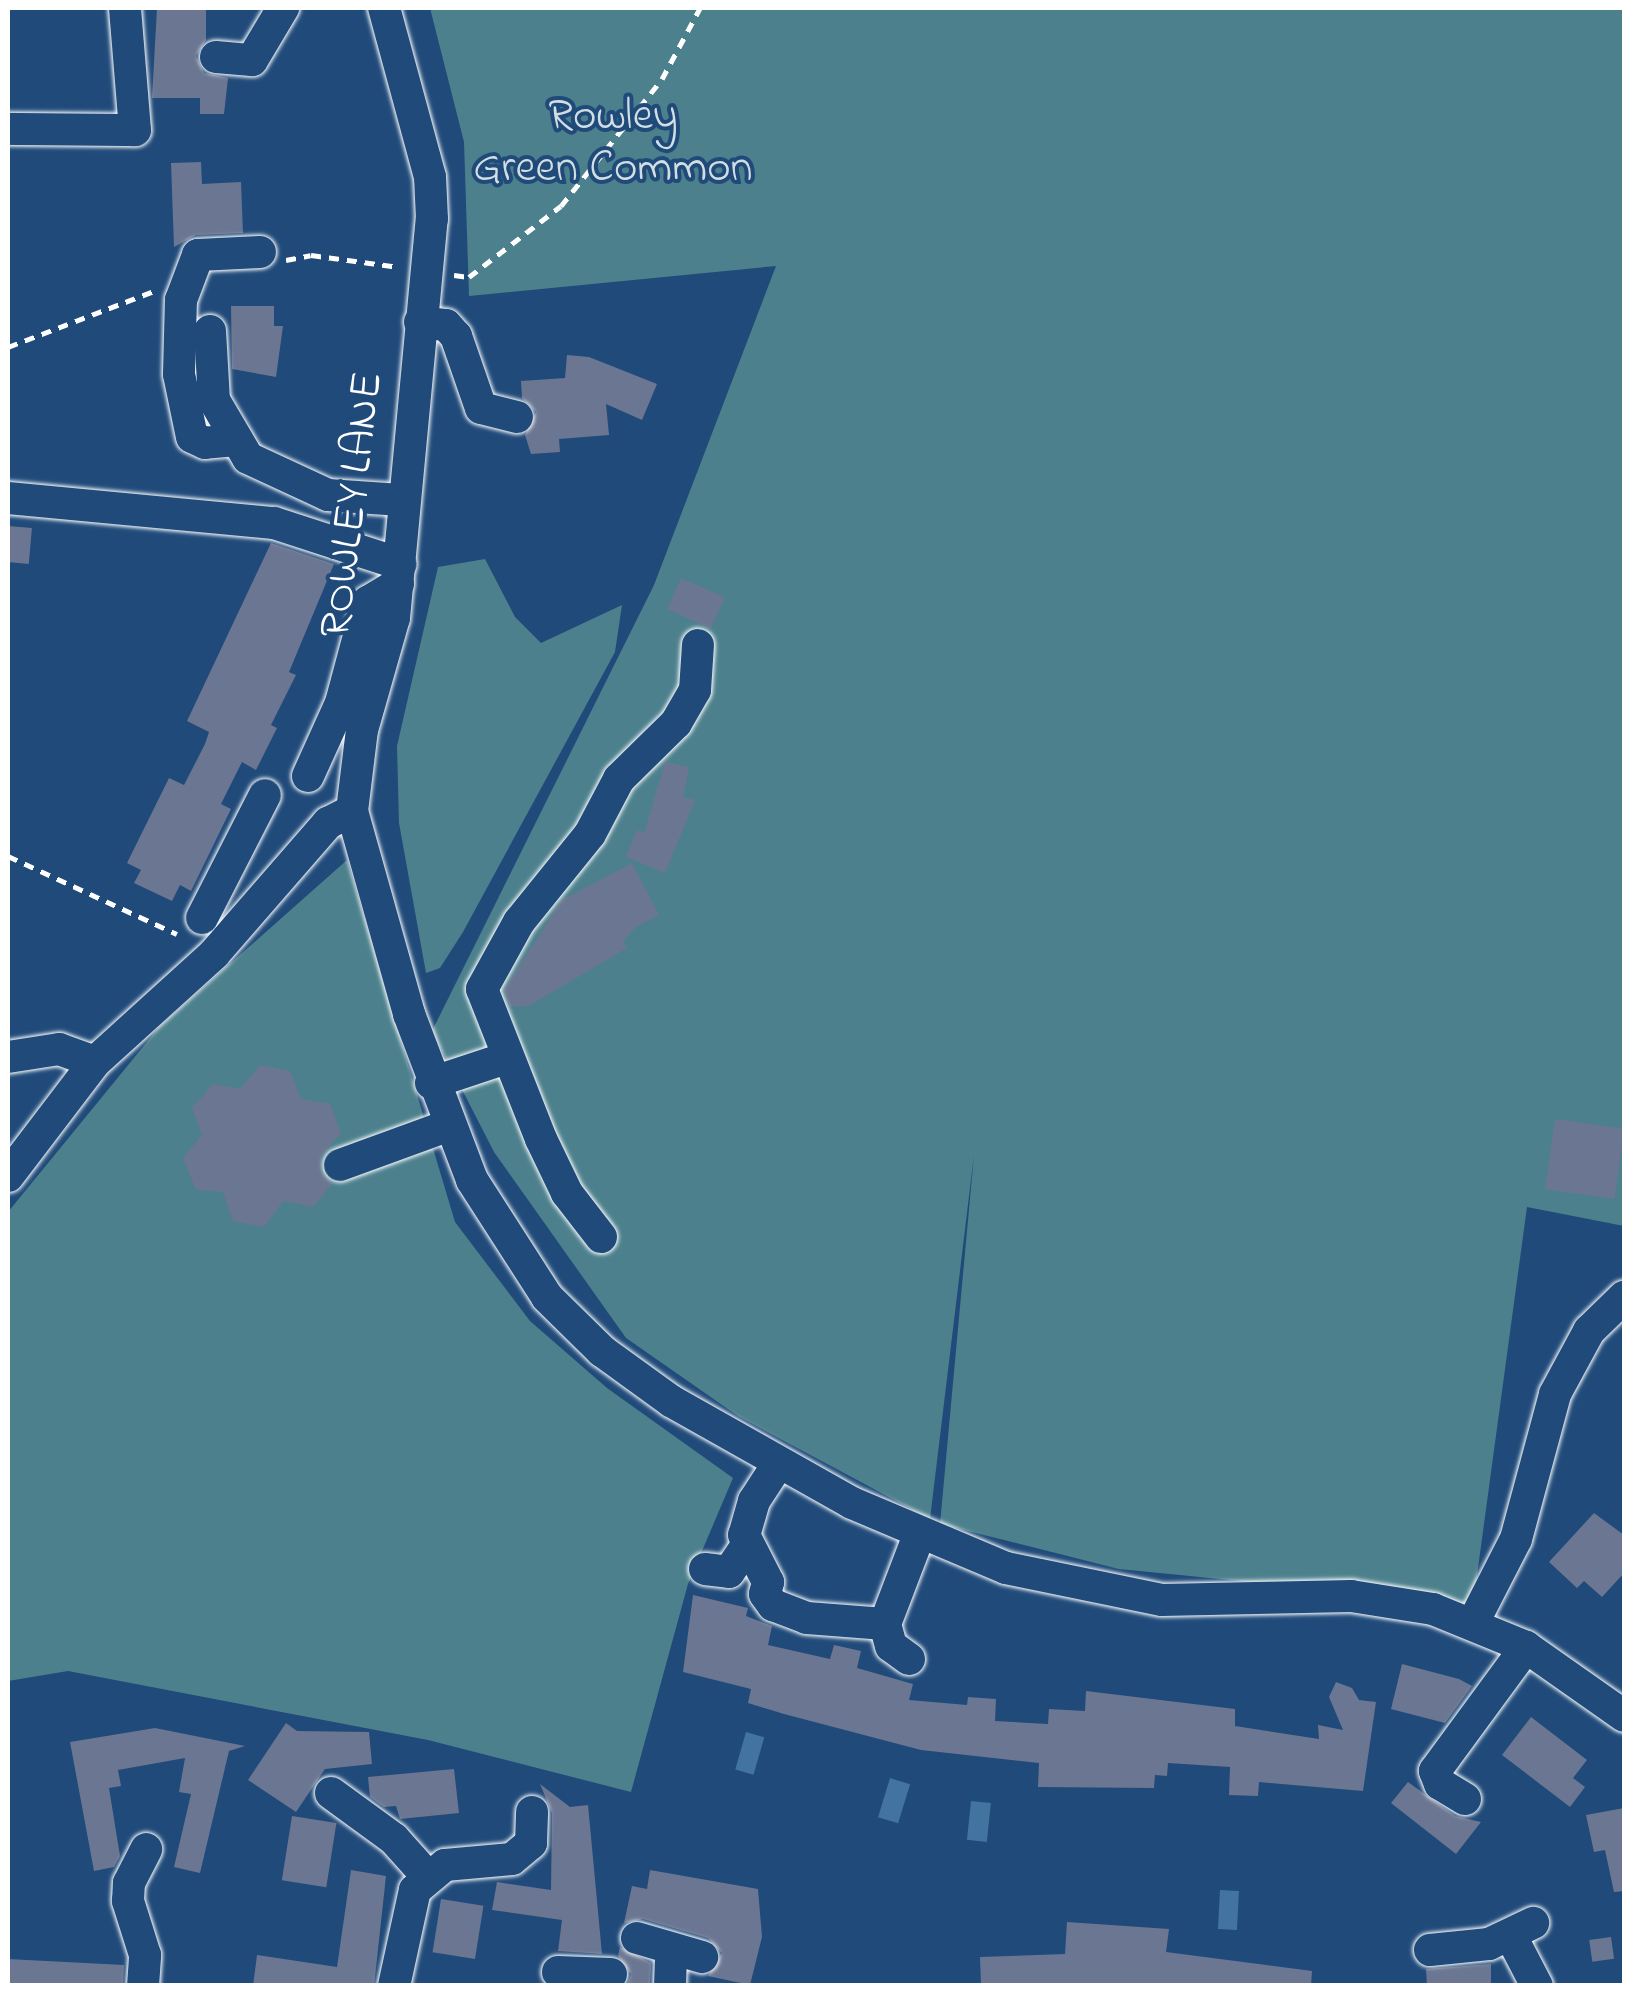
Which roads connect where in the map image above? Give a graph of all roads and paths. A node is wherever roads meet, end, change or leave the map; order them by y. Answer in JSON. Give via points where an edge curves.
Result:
{"nodes":[{"id":1,"x":125,"y":8,"type":"edge"},
{"id":2,"x":283,"y":8,"type":"edge"},
{"id":3,"x":384,"y":8,"type":"edge"},
{"id":4,"x":700,"y":8,"type":"edge"},
{"id":5,"x":216,"y":57,"type":"dead end"},
{"id":6,"x":8,"y":128,"type":"edge"},
{"id":7,"x":260,"y":252,"type":"dead end"},
{"id":8,"x":311,"y":255,"type":"dead end"},
{"id":9,"x":426,"y":271,"type":"junction"},
{"id":10,"x":420,"y":322,"type":"junction"},
{"id":11,"x":210,"y":331,"type":"dead end"},
{"id":12,"x":517,"y":417,"type":"dead end"},
{"id":13,"x":237,"y":440,"type":"junction"},
{"id":14,"x":8,"y":498,"type":"edge"},
{"id":15,"x":401,"y":500,"type":"junction"},
{"id":16,"x":399,"y":574,"type":"junction"},
{"id":17,"x":698,"y":645,"type":"dead end"},
{"id":18,"x":308,"y":776,"type":"dead end"},
{"id":19,"x":265,"y":795,"type":"dead end"},
{"id":20,"x":352,"y":811,"type":"junction"},
{"id":21,"x":8,"y":856,"type":"edge"},
{"id":22,"x":232,"y":859,"type":"junction"},
{"id":23,"x":278,"y":880,"type":"junction"},
{"id":24,"x":202,"y":918,"type":"dead end"},
{"id":25,"x":214,"y":954,"type":"junction"},
{"id":26,"x":8,"y":1058,"type":"edge"},
{"id":27,"x":506,"y":1058,"type":"junction"},
{"id":28,"x":94,"y":1062,"type":"junction"},
{"id":29,"x":432,"y":1083,"type":"junction"},
{"id":30,"x":448,"y":1126,"type":"junction"},
{"id":31,"x":340,"y":1164,"type":"dead end"},
{"id":32,"x":8,"y":1176,"type":"edge"},
{"id":33,"x":600,"y":1237,"type":"dead end"},
{"id":34,"x":1624,"y":1296,"type":"edge"},
{"id":35,"x":778,"y":1464,"type":"junction"},
{"id":36,"x":919,"y":1535,"type":"junction"},
{"id":37,"x":747,"y":1545,"type":"junction"},
{"id":38,"x":705,"y":1568,"type":"dead end"},
{"id":39,"x":1474,"y":1621,"type":"junction"},
{"id":40,"x":885,"y":1624,"type":"junction"},
{"id":41,"x":1526,"y":1646,"type":"junction"},
{"id":42,"x":909,"y":1659,"type":"dead end"},
{"id":43,"x":1624,"y":1716,"type":"edge"},
{"id":44,"x":331,"y":1793,"type":"dead end"},
{"id":45,"x":1466,"y":1799,"type":"dead end"},
{"id":46,"x":532,"y":1812,"type":"dead end"},
{"id":47,"x":146,"y":1849,"type":"dead end"},
{"id":48,"x":429,"y":1878,"type":"junction"},
{"id":49,"x":637,"y":1938,"type":"dead end"},
{"id":50,"x":1430,"y":1950,"type":"dead end"},
{"id":51,"x":143,"y":1986,"type":"edge"},
{"id":52,"x":394,"y":1986,"type":"edge"},
{"id":53,"x":670,"y":1986,"type":"edge"},
{"id":54,"x":1538,"y":1986,"type":"edge"}],
"edges":[{"from":1,"to":6,"type":"street","via":[[135,130]]},
{"from":2,"to":5,"type":"street","via":[[252,60]]},
{"from":3,"to":9,"type":"street","name":"ROWLEY LANE","via":[[430,177]]},
{"from":4,"to":9,"type":"path","via":[[662,79],[561,206],[468,278]]},
{"from":7,"to":13,"type":"street","via":[[198,255],[181,300],[178,374],[192,437],[205,443]]},
{"from":8,"to":9,"type":"path"},
{"from":9,"to":10,"type":"street","name":"ROWLEY LANE"},
{"from":10,"to":12,"type":"street","via":[[446,325],[456,336],[482,408]]},
{"from":10,"to":15,"type":"street","name":"ROWLEY LANE"},
{"from":11,"to":13,"type":"street","via":[[214,400]]},
{"from":13,"to":15,"type":"street","via":[[248,458],[328,495]]},
{"from":14,"to":16,"type":"street","via":[[274,523]]},
{"from":15,"to":16,"type":"street","name":"ROWLEY LANE"},
{"from":16,"to":18,"type":"street","via":[[368,602],[341,702]]},
{"from":16,"to":20,"type":"street","name":"ROWLEY LANE","via":[[362,730]]},
{"from":17,"to":27,"type":"street","via":[[695,690],[676,723],[620,780],[482,989]]},
{"from":19,"to":22,"type":"street"},
{"from":20,"to":23,"type":"street","via":[[328,824]]},
{"from":20,"to":29,"type":"street"},
{"from":21,"to":25,"type":"path","via":[[88,888]]},
{"from":22,"to":23,"type":"street"},
{"from":22,"to":24,"type":"street"},
{"from":23,"to":25,"type":"street"},
{"from":25,"to":28,"type":"street"},
{"from":26,"to":28,"type":"street","via":[[59,1049]]},
{"from":27,"to":29,"type":"street"},
{"from":27,"to":33,"type":"street","via":[[566,1193]]},
{"from":28,"to":32,"type":"street"},
{"from":29,"to":30,"type":"street"},
{"from":30,"to":31,"type":"street"},
{"from":30,"to":35,"type":"street","via":[[506,1236],[574,1326],[671,1401]]},
{"from":34,"to":39,"type":"street","via":[[1589,1331],[1555,1394],[1516,1538]]},
{"from":35,"to":36,"type":"street"},
{"from":35,"to":37,"type":"street","via":[[754,1501]]},
{"from":36,"to":39,"type":"street","via":[[1006,1568],[1122,1595],[1351,1596]]},
{"from":36,"to":40,"type":"street"},
{"from":37,"to":38,"type":"street","via":[[729,1572]]},
{"from":37,"to":40,"type":"street","via":[[774,1605],[848,1626]]},
{"from":39,"to":41,"type":"street"},
{"from":40,"to":42,"type":"street","via":[[891,1646]]},
{"from":41,"to":43,"type":"street"},
{"from":41,"to":45,"type":"street","via":[[1435,1772],[1440,1784]]},
{"from":44,"to":48,"type":"street","via":[[394,1839]]},
{"from":46,"to":48,"type":"street","via":[[531,1843],[512,1859],[446,1865]]},
{"from":47,"to":51,"type":"street","via":[[128,1901],[142,1934]]},
{"from":48,"to":52,"type":"street","via":[[414,1890]]},
{"from":49,"to":53,"type":"street","via":[[687,1953]]},
{"from":50,"to":54,"type":"street","via":[[1522,1930]]}]}
